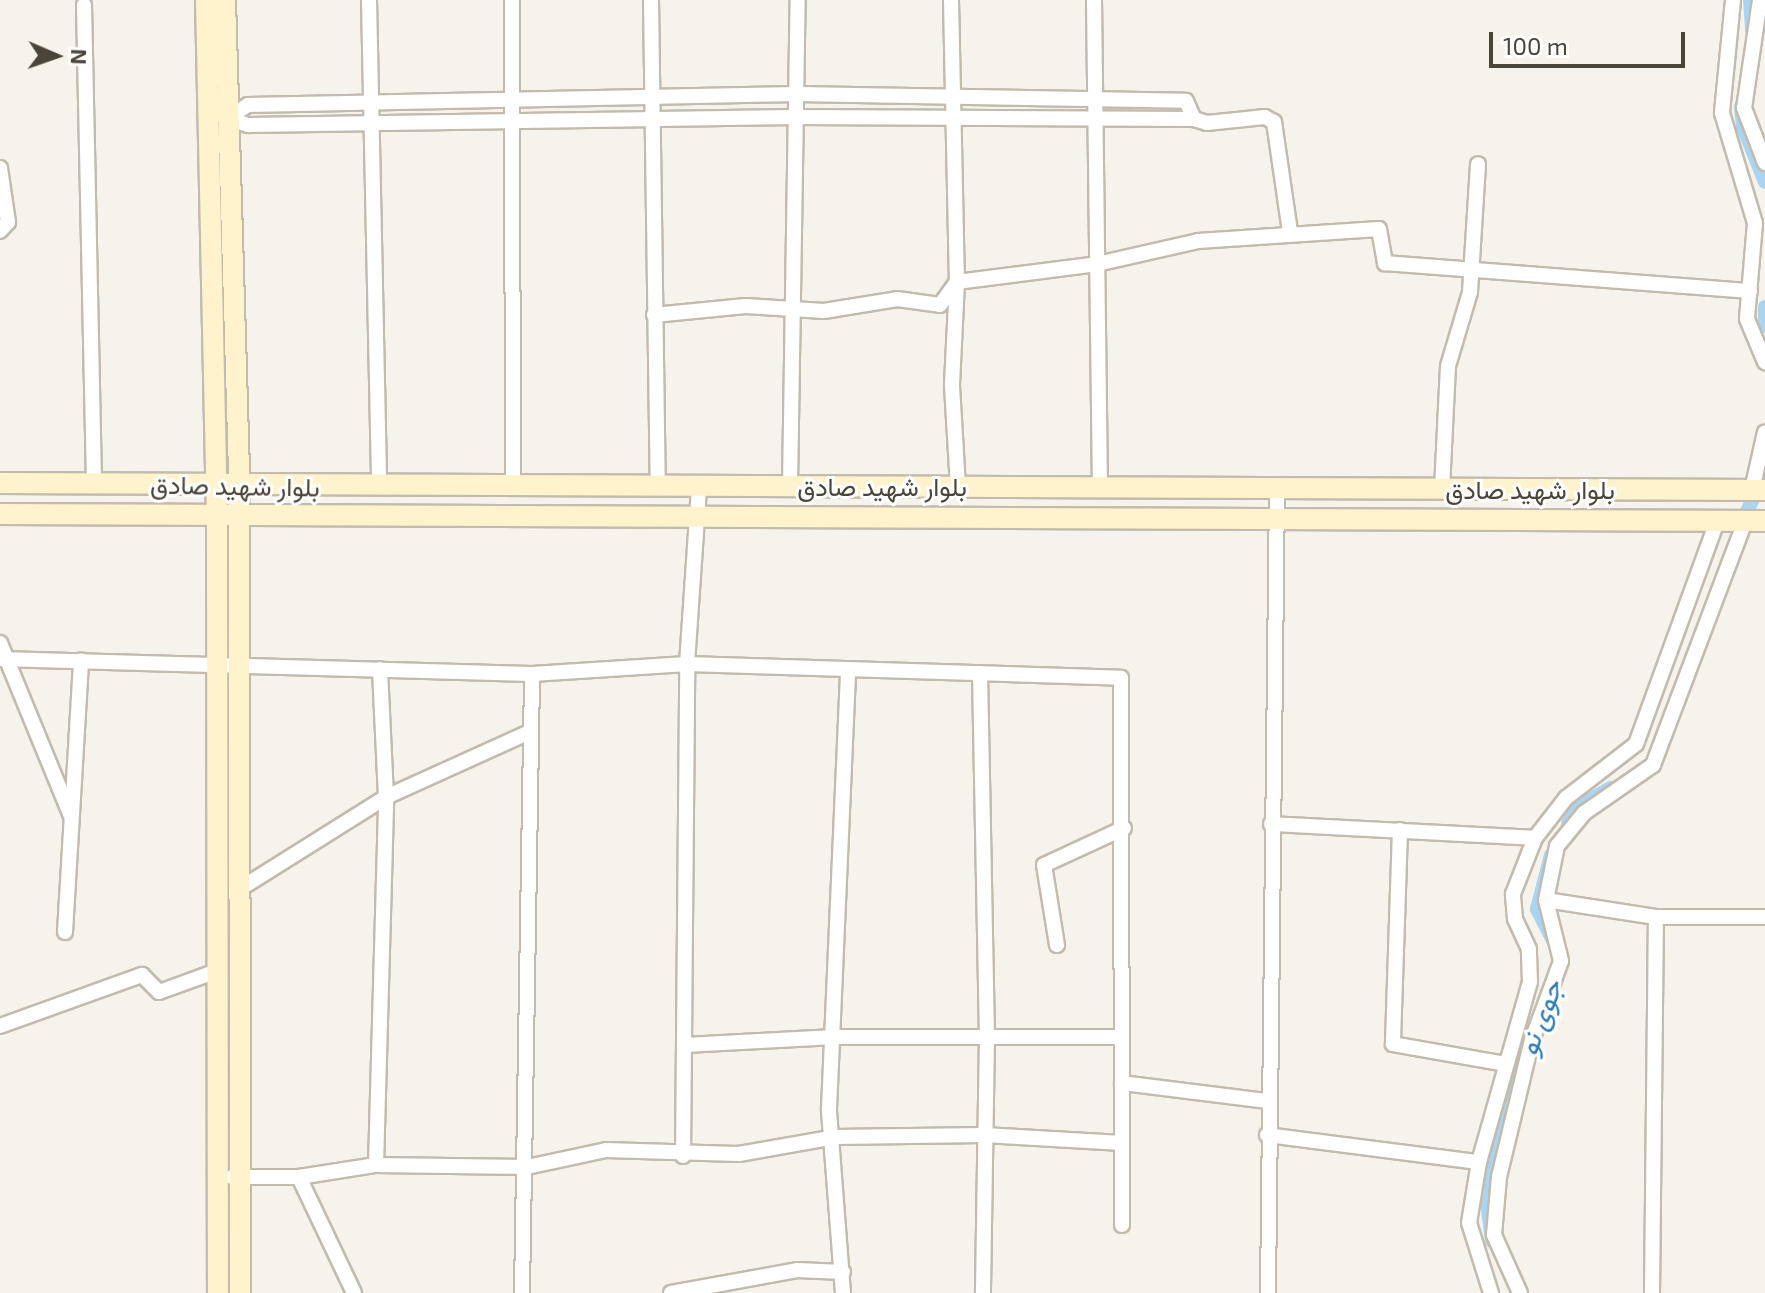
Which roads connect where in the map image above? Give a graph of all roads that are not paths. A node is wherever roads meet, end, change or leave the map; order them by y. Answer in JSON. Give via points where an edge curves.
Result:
{"nodes":[{"id":1,"x":206,"y":0,"type":"edge"},
{"id":2,"x":225,"y":0,"type":"edge"},
{"id":3,"x":369,"y":0,"type":"edge"},
{"id":4,"x":512,"y":0,"type":"edge"},
{"id":5,"x":651,"y":0,"type":"edge"},
{"id":6,"x":798,"y":0,"type":"edge"},
{"id":7,"x":951,"y":0,"type":"edge"},
{"id":8,"x":1094,"y":0,"type":"edge"},
{"id":9,"x":1733,"y":0,"type":"edge"},
{"id":10,"x":1760,"y":0,"type":"edge"},
{"id":11,"x":84,"y":5,"type":"dead end"},
{"id":12,"x":797,"y":94,"type":"junction"},
{"id":13,"x":952,"y":95,"type":"junction"},
{"id":14,"x":652,"y":97,"type":"junction"},
{"id":15,"x":1095,"y":97,"type":"junction"},
{"id":16,"x":513,"y":98,"type":"junction"},
{"id":17,"x":368,"y":101,"type":"junction"},
{"id":18,"x":221,"y":116,"type":"junction"},
{"id":19,"x":796,"y":117,"type":"junction"},
{"id":20,"x":952,"y":117,"type":"junction"},
{"id":21,"x":652,"y":118,"type":"junction"},
{"id":22,"x":1095,"y":118,"type":"junction"},
{"id":23,"x":513,"y":119,"type":"junction"},
{"id":24,"x":1194,"y":119,"type":"junction"},
{"id":25,"x":368,"y":120,"type":"junction"},
{"id":26,"x":1765,"y":163,"type":"edge"},
{"id":27,"x":1478,"y":164,"type":"dead end"},
{"id":28,"x":0,"y":168,"type":"edge"},
{"id":29,"x":0,"y":231,"type":"edge"},
{"id":30,"x":1290,"y":232,"type":"junction"},
{"id":31,"x":1097,"y":264,"type":"junction"},
{"id":32,"x":1472,"y":267,"type":"junction"},
{"id":33,"x":957,"y":282,"type":"junction"},
{"id":34,"x":1750,"y":291,"type":"junction"},
{"id":35,"x":789,"y":310,"type":"junction"},
{"id":36,"x":654,"y":315,"type":"junction"},
{"id":37,"x":1765,"y":362,"type":"edge"},
{"id":38,"x":1765,"y":432,"type":"edge"},
{"id":39,"x":94,"y":482,"type":"junction"},
{"id":40,"x":0,"y":483,"type":"edge"},
{"id":41,"x":658,"y":485,"type":"junction"},
{"id":42,"x":216,"y":486,"type":"junction"},
{"id":43,"x":239,"y":486,"type":"junction"},
{"id":44,"x":699,"y":486,"type":"junction"},
{"id":45,"x":790,"y":486,"type":"junction"},
{"id":46,"x":1100,"y":486,"type":"junction"},
{"id":47,"x":379,"y":487,"type":"junction"},
{"id":48,"x":513,"y":487,"type":"junction"},
{"id":49,"x":958,"y":487,"type":"junction"},
{"id":50,"x":1277,"y":488,"type":"junction"},
{"id":51,"x":1442,"y":489,"type":"junction"},
{"id":52,"x":1758,"y":490,"type":"edge"},
{"id":53,"x":0,"y":514,"type":"edge"},
{"id":54,"x":217,"y":515,"type":"junction"},
{"id":55,"x":239,"y":516,"type":"junction"},
{"id":56,"x":698,"y":517,"type":"junction"},
{"id":57,"x":1276,"y":519,"type":"junction"},
{"id":58,"x":1717,"y":521,"type":"junction"},
{"id":59,"x":1755,"y":521,"type":"edge"},
{"id":60,"x":0,"y":643,"type":"edge"},
{"id":61,"x":4,"y":658,"type":"edge"},
{"id":62,"x":81,"y":660,"type":"junction"},
{"id":63,"x":215,"y":664,"type":"junction"},
{"id":64,"x":239,"y":664,"type":"junction"},
{"id":65,"x":687,"y":664,"type":"junction"},
{"id":66,"x":380,"y":669,"type":"junction"},
{"id":67,"x":848,"y":670,"type":"junction"},
{"id":68,"x":980,"y":673,"type":"junction"},
{"id":69,"x":532,"y":674,"type":"junction"},
{"id":70,"x":529,"y":732,"type":"junction"},
{"id":71,"x":386,"y":797,"type":"junction"},
{"id":72,"x":73,"y":821,"type":"junction"},
{"id":73,"x":1271,"y":824,"type":"junction"},
{"id":74,"x":1124,"y":828,"type":"junction"},
{"id":75,"x":1400,"y":830,"type":"junction"},
{"id":76,"x":1535,"y":838,"type":"junction"},
{"id":77,"x":238,"y":890,"type":"junction"},
{"id":78,"x":1546,"y":900,"type":"junction"},
{"id":79,"x":1656,"y":917,"type":"junction"},
{"id":80,"x":1765,"y":917,"type":"edge"},
{"id":81,"x":65,"y":932,"type":"dead end"},
{"id":82,"x":1057,"y":945,"type":"dead end"},
{"id":83,"x":217,"y":971,"type":"junction"},
{"id":84,"x":0,"y":1026,"type":"edge"},
{"id":85,"x":987,"y":1035,"type":"junction"},
{"id":86,"x":835,"y":1037,"type":"junction"},
{"id":87,"x":1121,"y":1037,"type":"junction"},
{"id":88,"x":685,"y":1045,"type":"junction"},
{"id":89,"x":1505,"y":1064,"type":"junction"},
{"id":90,"x":1122,"y":1083,"type":"junction"},
{"id":91,"x":1267,"y":1101,"type":"junction"},
{"id":92,"x":984,"y":1135,"type":"junction"},
{"id":93,"x":1267,"y":1135,"type":"junction"},
{"id":94,"x":835,"y":1137,"type":"junction"},
{"id":95,"x":1122,"y":1143,"type":"junction"},
{"id":96,"x":683,"y":1156,"type":"junction"},
{"id":97,"x":1479,"y":1162,"type":"junction"},
{"id":98,"x":376,"y":1165,"type":"junction"},
{"id":99,"x":527,"y":1167,"type":"junction"},
{"id":100,"x":218,"y":1177,"type":"junction"},
{"id":101,"x":240,"y":1177,"type":"junction"},
{"id":102,"x":299,"y":1177,"type":"junction"},
{"id":103,"x":1122,"y":1225,"type":"dead end"},
{"id":104,"x":843,"y":1272,"type":"junction"},
{"id":105,"x":218,"y":1293,"type":"edge"},
{"id":106,"x":240,"y":1293,"type":"edge"},
{"id":107,"x":354,"y":1293,"type":"edge"},
{"id":108,"x":522,"y":1293,"type":"edge"},
{"id":109,"x":671,"y":1293,"type":"edge"},
{"id":110,"x":843,"y":1293,"type":"edge"},
{"id":111,"x":983,"y":1293,"type":"edge"},
{"id":112,"x":1268,"y":1293,"type":"edge"},
{"id":113,"x":1491,"y":1293,"type":"edge"},
{"id":114,"x":1520,"y":1293,"type":"edge"},
{"id":115,"x":1652,"y":1293,"type":"edge"}],
"edges":[{"from":1,"to":18,"type":"main road"},
{"from":2,"to":18,"type":"main road"},
{"from":3,"to":17,"type":"street"},
{"from":4,"to":16,"type":"street"},
{"from":5,"to":14,"type":"street"},
{"from":6,"to":12,"type":"street"},
{"from":7,"to":13,"type":"street"},
{"from":8,"to":15,"type":"street"},
{"from":9,"to":34,"type":"street","via":[[1722,113],[1755,223]]},
{"from":10,"to":26,"type":"street","via":[[1744,108]]},
{"from":11,"to":39,"type":"street"},
{"from":12,"to":13,"type":"street"},
{"from":12,"to":14,"type":"street"},
{"from":12,"to":19,"type":"street"},
{"from":13,"to":15,"type":"street"},
{"from":13,"to":20,"type":"street"},
{"from":14,"to":16,"type":"street"},
{"from":14,"to":21,"type":"street"},
{"from":15,"to":22,"type":"street"},
{"from":15,"to":24,"type":"street","via":[[1186,101]]},
{"from":16,"to":17,"type":"street"},
{"from":16,"to":23,"type":"street"},
{"from":17,"to":18,"type":"street","via":[[248,105]]},
{"from":17,"to":25,"type":"street"},
{"from":18,"to":25,"type":"street","via":[[248,125]]},
{"from":18,"to":42,"type":"main road"},
{"from":18,"to":43,"type":"main road"},
{"from":19,"to":20,"type":"street"},
{"from":19,"to":21,"type":"street"},
{"from":19,"to":35,"type":"street"},
{"from":20,"to":22,"type":"street"},
{"from":20,"to":33,"type":"street"},
{"from":21,"to":23,"type":"street"},
{"from":21,"to":36,"type":"street"},
{"from":22,"to":24,"type":"street"},
{"from":22,"to":31,"type":"street"},
{"from":23,"to":25,"type":"street"},
{"from":23,"to":48,"type":"street"},
{"from":24,"to":30,"type":"street","via":[[1207,123],[1271,118]]},
{"from":25,"to":47,"type":"street"},
{"from":27,"to":32,"type":"street"},
{"from":28,"to":29,"type":"street","via":[[8,222]]},
{"from":30,"to":31,"type":"street","via":[[1198,241]]},
{"from":30,"to":32,"type":"street","via":[[1379,229],[1385,263]]},
{"from":31,"to":33,"type":"street"},
{"from":31,"to":46,"type":"street"},
{"from":32,"to":34,"type":"street"},
{"from":32,"to":51,"type":"street","via":[[1448,366]]},
{"from":33,"to":35,"type":"street","via":[[940,305],[897,299]]},
{"from":33,"to":49,"type":"street","via":[[952,386]]},
{"from":34,"to":37,"type":"street","via":[[1747,319]]},
{"from":35,"to":36,"type":"street","via":[[746,306]]},
{"from":35,"to":45,"type":"street"},
{"from":36,"to":41,"type":"street"},
{"from":38,"to":52,"type":"street"},
{"from":39,"to":40,"type":"main road","name":"بلوار شهید صادق"},
{"from":39,"to":42,"type":"main road","name":"بلوار شهید صادق"},
{"from":41,"to":44,"type":"main road","name":"بلوار شهید صادق"},
{"from":41,"to":48,"type":"main road","name":"بلوار شهید صادق"},
{"from":42,"to":43,"type":"main road","name":"بلوار شهید صادق"},
{"from":42,"to":54,"type":"main road"},
{"from":43,"to":47,"type":"main road","name":"بلوار شهید صادق"},
{"from":43,"to":55,"type":"main road"},
{"from":44,"to":45,"type":"main road","name":"بلوار شهید صادق"},
{"from":44,"to":56,"type":"street"},
{"from":45,"to":49,"type":"main road","name":"بلوار شهید صادق"},
{"from":46,"to":49,"type":"main road","name":"بلوار شهید صادق"},
{"from":46,"to":50,"type":"main road","name":"بلوار شهید صادق"},
{"from":47,"to":48,"type":"main road","name":"بلوار شهید صادق"},
{"from":50,"to":51,"type":"main road","name":"بلوار شهید صادق"},
{"from":50,"to":57,"type":"street"},
{"from":51,"to":52,"type":"main road","name":"بلوار شهید صادق"},
{"from":53,"to":54,"type":"main road","name":"بلوار شهید صادق"},
{"from":54,"to":55,"type":"main road","name":"بلوار شهید صادق"},
{"from":54,"to":63,"type":"main road"},
{"from":55,"to":56,"type":"main road","name":"بلوار شهید صادق"},
{"from":55,"to":64,"type":"main road"},
{"from":56,"to":57,"type":"main road","name":"بلوار شهید صادق"},
{"from":56,"to":65,"type":"street"},
{"from":57,"to":58,"type":"main road","name":"بلوار شهید صادق"},
{"from":57,"to":73,"type":"street"},
{"from":58,"to":59,"type":"main road","name":"بلوار شهید صادق"},
{"from":58,"to":76,"type":"street","via":[[1636,744],[1566,798]]},
{"from":59,"to":78,"type":"street","via":[[1653,765],[1584,813],[1557,846]]},
{"from":60,"to":61,"type":"street"},
{"from":61,"to":62,"type":"street"},
{"from":61,"to":72,"type":"street"},
{"from":62,"to":63,"type":"street"},
{"from":62,"to":72,"type":"street"},
{"from":63,"to":64,"type":"street"},
{"from":63,"to":83,"type":"main road"},
{"from":64,"to":66,"type":"street"},
{"from":64,"to":77,"type":"main road"},
{"from":65,"to":67,"type":"street"},
{"from":65,"to":69,"type":"street"},
{"from":65,"to":88,"type":"street"},
{"from":66,"to":69,"type":"street"},
{"from":66,"to":71,"type":"street"},
{"from":67,"to":68,"type":"street"},
{"from":67,"to":86,"type":"street","via":[[837,852]]},
{"from":68,"to":74,"type":"street","via":[[1121,678]]},
{"from":68,"to":85,"type":"street"},
{"from":69,"to":70,"type":"street"},
{"from":70,"to":71,"type":"street"},
{"from":70,"to":99,"type":"street"},
{"from":71,"to":77,"type":"street"},
{"from":71,"to":98,"type":"street"},
{"from":72,"to":81,"type":"street"},
{"from":73,"to":75,"type":"street"},
{"from":73,"to":91,"type":"street"},
{"from":74,"to":82,"type":"street","via":[[1044,865]]},
{"from":74,"to":87,"type":"street"},
{"from":75,"to":76,"type":"street"},
{"from":75,"to":89,"type":"street","via":[[1393,1044]]},
{"from":76,"to":89,"type":"street","via":[[1513,894],[1515,919],[1532,966]]},
{"from":77,"to":101,"type":"main road"},
{"from":78,"to":79,"type":"street"},
{"from":78,"to":114,"type":"street","via":[[1561,961],[1532,1040],[1499,1177],[1494,1235]]},
{"from":79,"to":80,"type":"street"},
{"from":79,"to":115,"type":"street"},
{"from":83,"to":84,"type":"street","via":[[159,992],[142,975]]},
{"from":83,"to":100,"type":"main road"},
{"from":85,"to":86,"type":"street"},
{"from":85,"to":87,"type":"street"},
{"from":85,"to":92,"type":"street"},
{"from":86,"to":88,"type":"street"},
{"from":86,"to":94,"type":"street","via":[[829,1109]]},
{"from":87,"to":90,"type":"street"},
{"from":88,"to":96,"type":"street"},
{"from":89,"to":97,"type":"street"},
{"from":90,"to":91,"type":"street"},
{"from":90,"to":95,"type":"street"},
{"from":91,"to":93,"type":"street"},
{"from":92,"to":94,"type":"street"},
{"from":92,"to":95,"type":"street"},
{"from":92,"to":111,"type":"street"},
{"from":93,"to":97,"type":"street"},
{"from":93,"to":112,"type":"street"},
{"from":94,"to":96,"type":"street","via":[[739,1154]]},
{"from":94,"to":104,"type":"street"},
{"from":95,"to":103,"type":"street"},
{"from":96,"to":99,"type":"street","via":[[606,1150]]},
{"from":97,"to":113,"type":"street","via":[[1469,1223]]},
{"from":98,"to":99,"type":"street"},
{"from":98,"to":102,"type":"street"},
{"from":99,"to":108,"type":"street"},
{"from":100,"to":101,"type":"street"},
{"from":100,"to":105,"type":"main road"},
{"from":101,"to":102,"type":"street"},
{"from":101,"to":106,"type":"main road"},
{"from":102,"to":107,"type":"street"},
{"from":104,"to":109,"type":"street","via":[[797,1270]]},
{"from":104,"to":110,"type":"street"}]}
